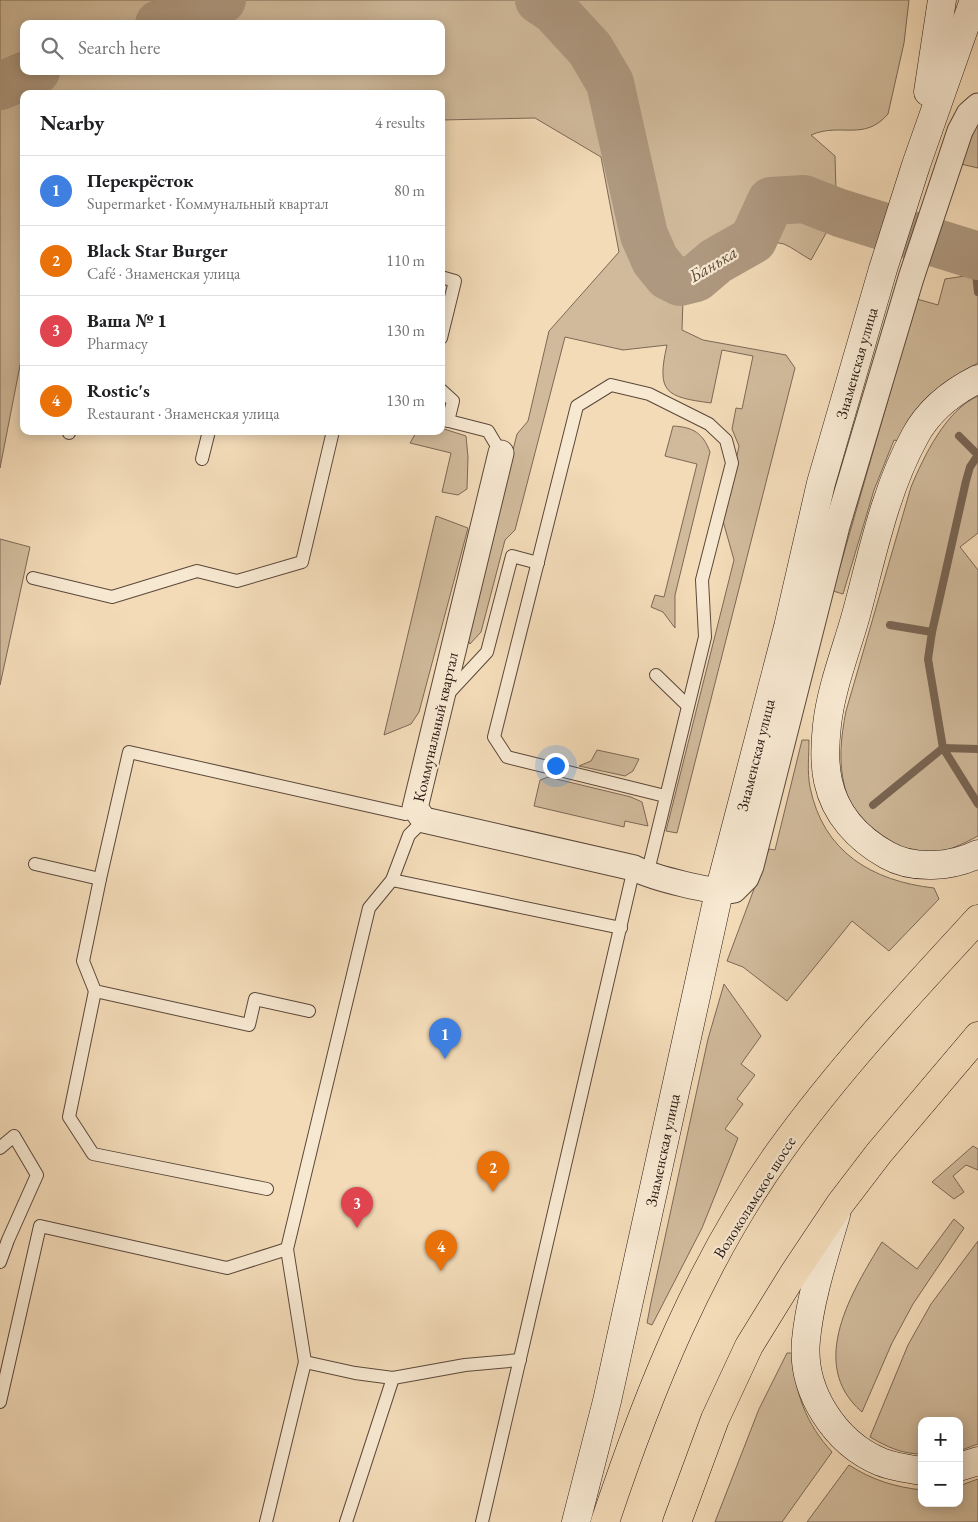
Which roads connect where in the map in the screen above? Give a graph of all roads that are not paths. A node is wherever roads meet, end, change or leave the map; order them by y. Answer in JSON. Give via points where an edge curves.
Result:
{"nodes":[{"id":1,"x":942,"y":0,"type":"edge"},
{"id":2,"x":974,"y":0,"type":"edge"},
{"id":3,"x":978,"y":46,"type":"edge"},
{"id":4,"x":945,"y":83,"type":"junction"},
{"id":5,"x":978,"y":106,"type":"edge"},
{"id":6,"x":916,"y":165,"type":"junction"},
{"id":7,"x":445,"y":278,"type":"edge"},
{"id":8,"x":445,"y":322,"type":"edge"},
{"id":9,"x":978,"y":379,"type":"edge"},
{"id":10,"x":445,"y":394,"type":"edge"},
{"id":11,"x":445,"y":420,"type":"edge"},
{"id":12,"x":207,"y":435,"type":"edge"},
{"id":13,"x":332,"y":435,"type":"edge"},
{"id":14,"x":501,"y":453,"type":"joint"},
{"id":15,"x":202,"y":459,"type":"dead end"},
{"id":16,"x":538,"y":563,"type":"junction"},
{"id":17,"x":33,"y":578,"type":"dead end"},
{"id":18,"x":656,"y":675,"type":"dead end"},
{"id":19,"x":441,"y":702,"type":"junction"},
{"id":20,"x":688,"y":706,"type":"junction"},
{"id":21,"x":665,"y":796,"type":"junction"},
{"id":22,"x":420,"y":814,"type":"junction"},
{"id":23,"x":978,"y":854,"type":"edge"},
{"id":24,"x":35,"y":864,"type":"dead end"},
{"id":25,"x":640,"y":872,"type":"junction"},
{"id":26,"x":100,"y":879,"type":"junction"},
{"id":27,"x":392,"y":880,"type":"junction"},
{"id":28,"x":719,"y":892,"type":"junction"},
{"id":29,"x":978,"y":919,"type":"edge"},
{"id":30,"x":621,"y":928,"type":"junction"},
{"id":31,"x":95,"y":991,"type":"junction"},
{"id":32,"x":309,"y":1011,"type":"dead end"},
{"id":33,"x":978,"y":1036,"type":"edge"},
{"id":34,"x":0,"y":1148,"type":"edge"},
{"id":35,"x":267,"y":1189,"type":"dead end"},
{"id":36,"x":840,"y":1204,"type":"junction"},
{"id":37,"x":287,"y":1249,"type":"junction"},
{"id":38,"x":0,"y":1262,"type":"edge"},
{"id":39,"x":520,"y":1360,"type":"junction"},
{"id":40,"x":305,"y":1362,"type":"junction"},
{"id":41,"x":394,"y":1378,"type":"junction"},
{"id":42,"x":0,"y":1402,"type":"edge"},
{"id":43,"x":978,"y":1461,"type":"edge"},
{"id":44,"x":963,"y":1466,"type":"edge"},
{"id":45,"x":918,"y":1470,"type":"edge"},
{"id":46,"x":266,"y":1522,"type":"edge"},
{"id":47,"x":346,"y":1522,"type":"edge"},
{"id":48,"x":482,"y":1522,"type":"edge"},
{"id":49,"x":576,"y":1522,"type":"edge"},
{"id":50,"x":605,"y":1522,"type":"edge"},
{"id":51,"x":677,"y":1522,"type":"edge"}],
"edges":[{"from":1,"to":6,"type":"main road"},
{"from":2,"to":4,"type":"main road","name":"Знаменская улица"},
{"from":3,"to":4,"type":"main road","via":[[960,62]]},
{"from":4,"to":6,"type":"main road","name":"Знаменская улица"},
{"from":5,"to":28,"type":"street","via":[[969,114],[960,131],[910,278],[837,526],[751,866],[741,886]]},
{"from":6,"to":28,"type":"main road","name":"Знаменская улица","via":[[821,483]]},
{"from":7,"to":8,"type":"lane","via":[[455,281]]},
{"from":9,"to":23,"type":"main road","via":[[937,406],[915,435],[899,471],[838,676],[827,724],[825,756],[828,781],[837,807],[853,830],[872,847],[896,860],[920,865],[943,864]]},
{"from":10,"to":11,"type":"lane","via":[[453,401]]},
{"from":11,"to":14,"type":"lane","via":[[488,431]]},
{"from":12,"to":15,"type":"lane"},
{"from":13,"to":17,"type":"lane","via":[[302,562],[237,581],[197,571],[112,596]]},
{"from":14,"to":19,"type":"street","name":"Коммунальный квартал"},
{"from":16,"to":19,"type":"lane","via":[[512,556],[487,652]]},
{"from":16,"to":20,"type":"lane","via":[[577,406],[611,385],[649,394],[709,424],[726,440],[732,463],[702,580],[706,637]]},
{"from":16,"to":21,"type":"lane","via":[[494,737],[507,757]]},
{"from":18,"to":20,"type":"lane"},
{"from":19,"to":22,"type":"street","name":"Коммунальный квартал"},
{"from":20,"to":21,"type":"lane"},
{"from":21,"to":25,"type":"lane"},
{"from":22,"to":25,"type":"street","name":"Коммунальный квартал"},
{"from":22,"to":26,"type":"lane","via":[[405,814],[128,752]]},
{"from":22,"to":27,"type":"lane"},
{"from":24,"to":26,"type":"lane"},
{"from":25,"to":28,"type":"street","name":"Коммунальный квартал"},
{"from":25,"to":30,"type":"lane"},
{"from":26,"to":31,"type":"lane","via":[[82,961]]},
{"from":27,"to":30,"type":"lane"},
{"from":27,"to":37,"type":"lane","via":[[369,908]]},
{"from":28,"to":49,"type":"main road","name":"Знаменская улица","via":[[607,1401]]},
{"from":29,"to":50,"type":"main road","name":"Волоколамское шоссе","via":[[875,1032],[820,1099],[779,1152],[726,1235],[677,1334],[637,1429]]},
{"from":30,"to":39,"type":"lane"},
{"from":31,"to":32,"type":"lane","via":[[249,1025],[255,999]]},
{"from":31,"to":35,"type":"lane","via":[[69,1117],[93,1154]]},
{"from":33,"to":36,"type":"main road"},
{"from":34,"to":38,"type":"lane","via":[[14,1136],[37,1175]]},
{"from":36,"to":45,"type":"main road","via":[[817,1280],[806,1341],[806,1363],[811,1384],[830,1422],[849,1442],[880,1461]]},
{"from":36,"to":51,"type":"main road","via":[[749,1346],[716,1419]]},
{"from":37,"to":40,"type":"lane"},
{"from":37,"to":42,"type":"lane","via":[[227,1268],[40,1226]]},
{"from":39,"to":41,"type":"lane","via":[[465,1365]]},
{"from":39,"to":48,"type":"lane"},
{"from":40,"to":41,"type":"lane"},
{"from":40,"to":46,"type":"lane"},
{"from":41,"to":47,"type":"lane"},
{"from":43,"to":44,"type":"main road"}]}
